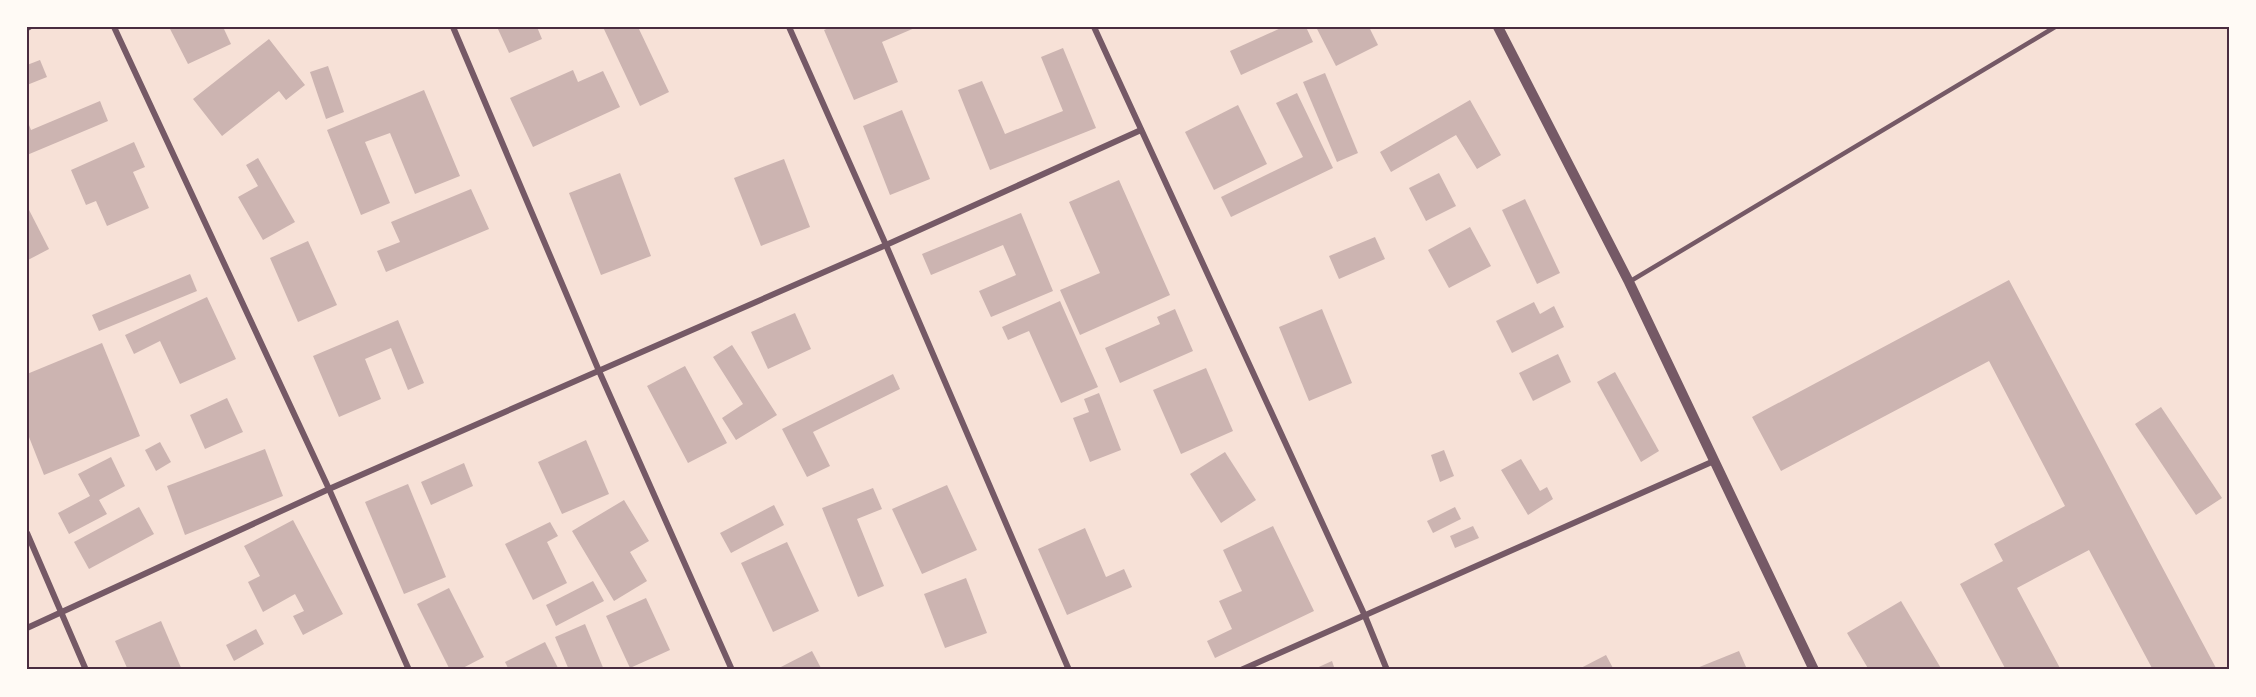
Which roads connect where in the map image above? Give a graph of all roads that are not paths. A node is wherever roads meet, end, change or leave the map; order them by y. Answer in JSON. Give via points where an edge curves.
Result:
{"nodes":[{"id":1,"x":114,"y":27,"type":"edge"},
{"id":2,"x":453,"y":27,"type":"edge"},
{"id":3,"x":789,"y":27,"type":"edge"},
{"id":4,"x":1094,"y":27,"type":"edge"},
{"id":5,"x":1498,"y":27,"type":"edge"},
{"id":6,"x":2055,"y":27,"type":"edge"},
{"id":7,"x":1141,"y":130,"type":"junction"},
{"id":8,"x":886,"y":245,"type":"junction"},
{"id":9,"x":1629,"y":282,"type":"junction"},
{"id":10,"x":599,"y":371,"type":"junction"},
{"id":11,"x":1714,"y":461,"type":"junction"},
{"id":12,"x":329,"y":489,"type":"junction"},
{"id":13,"x":27,"y":534,"type":"edge"},
{"id":14,"x":61,"y":613,"type":"junction"},
{"id":15,"x":1365,"y":616,"type":"junction"},
{"id":16,"x":27,"y":628,"type":"edge"},
{"id":17,"x":86,"y":670,"type":"edge"},
{"id":18,"x":409,"y":670,"type":"edge"},
{"id":19,"x":732,"y":670,"type":"edge"},
{"id":20,"x":1069,"y":670,"type":"edge"},
{"id":21,"x":1241,"y":670,"type":"edge"},
{"id":22,"x":1387,"y":670,"type":"edge"},
{"id":23,"x":1814,"y":670,"type":"edge"}],
"edges":[{"from":1,"to":12,"type":"street"},
{"from":2,"to":10,"type":"street"},
{"from":3,"to":8,"type":"street"},
{"from":4,"to":7,"type":"street"},
{"from":5,"to":9,"type":"street"},
{"from":6,"to":9,"type":"lane"},
{"from":7,"to":8,"type":"street"},
{"from":7,"to":15,"type":"street"},
{"from":8,"to":10,"type":"street"},
{"from":8,"to":20,"type":"street"},
{"from":9,"to":11,"type":"street"},
{"from":10,"to":12,"type":"street"},
{"from":10,"to":19,"type":"street"},
{"from":11,"to":15,"type":"street"},
{"from":11,"to":23,"type":"street"},
{"from":12,"to":14,"type":"street"},
{"from":12,"to":18,"type":"street"},
{"from":13,"to":14,"type":"street"},
{"from":14,"to":16,"type":"street"},
{"from":14,"to":17,"type":"street"},
{"from":15,"to":21,"type":"street"},
{"from":15,"to":22,"type":"street"}]}
